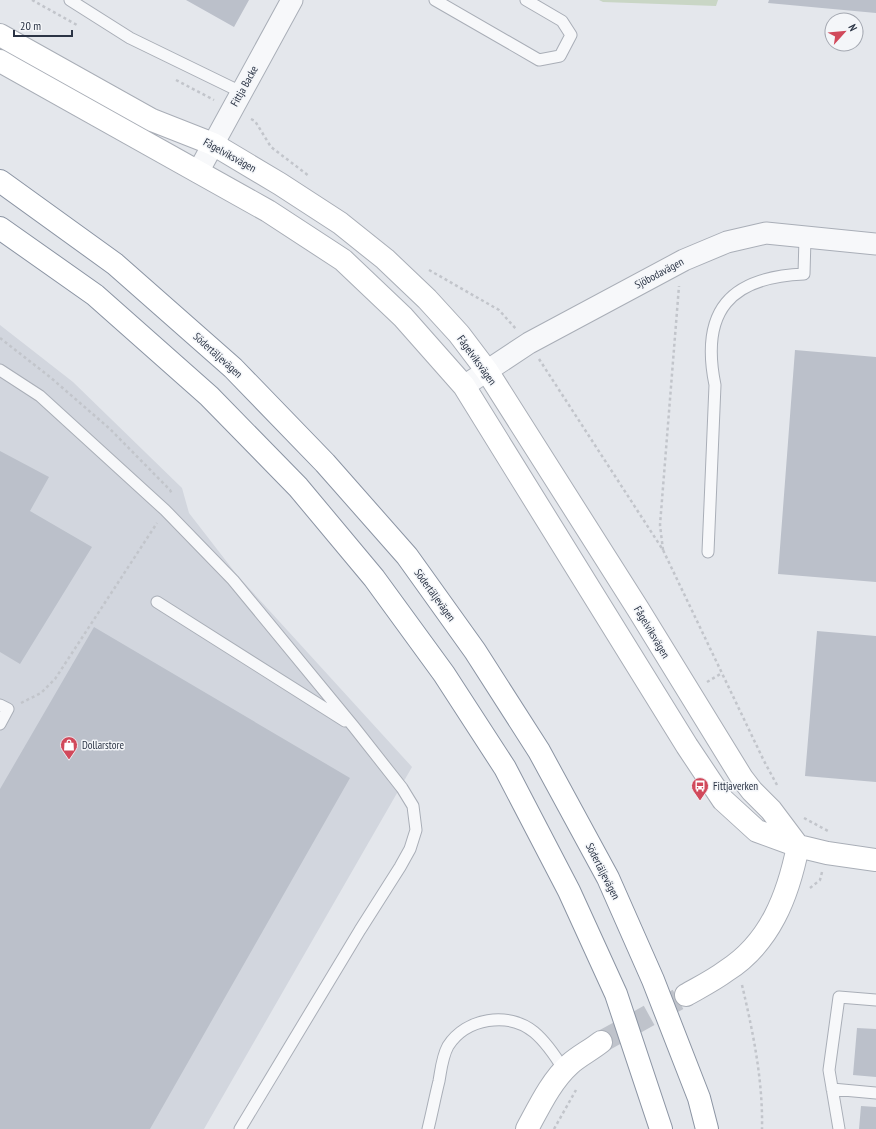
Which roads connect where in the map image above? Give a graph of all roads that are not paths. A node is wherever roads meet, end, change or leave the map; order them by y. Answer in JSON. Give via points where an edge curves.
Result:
{"nodes":[{"id":1,"x":70,"y":0,"type":"edge"},
{"id":2,"x":292,"y":0,"type":"edge"},
{"id":3,"x":435,"y":0,"type":"edge"},
{"id":4,"x":526,"y":0,"type":"edge"},
{"id":5,"x":0,"y":35,"type":"edge"},
{"id":6,"x":0,"y":61,"type":"edge"},
{"id":7,"x":241,"y":92,"type":"junction"},
{"id":8,"x":213,"y":144,"type":"junction"},
{"id":9,"x":198,"y":172,"type":"junction"},
{"id":10,"x":0,"y":181,"type":"edge"},
{"id":11,"x":0,"y":228,"type":"edge"},
{"id":12,"x":805,"y":238,"type":"junction"},
{"id":13,"x":876,"y":244,"type":"edge"},
{"id":14,"x":0,"y":370,"type":"edge"},
{"id":15,"x":487,"y":371,"type":"junction"},
{"id":16,"x":464,"y":386,"type":"junction"},
{"id":17,"x":708,"y":552,"type":"dead end"},
{"id":18,"x":157,"y":602,"type":"dead end"},
{"id":19,"x":4,"y":707,"type":"edge"},
{"id":20,"x":0,"y":724,"type":"edge"},
{"id":21,"x":354,"y":727,"type":"junction"},
{"id":22,"x":798,"y":846,"type":"junction"},
{"id":23,"x":876,"y":860,"type":"edge"},
{"id":24,"x":686,"y":995,"type":"tunnel mouth"},
{"id":25,"x":876,"y":1000,"type":"edge"},
{"id":26,"x":601,"y":1042,"type":"tunnel mouth"},
{"id":27,"x":572,"y":1078,"type":"junction"},
{"id":28,"x":832,"y":1089,"type":"junction"},
{"id":29,"x":876,"y":1093,"type":"edge"},
{"id":30,"x":659,"y":1120,"type":"edge"},
{"id":31,"x":240,"y":1129,"type":"edge"},
{"id":32,"x":428,"y":1129,"type":"edge"},
{"id":33,"x":527,"y":1129,"type":"edge"},
{"id":34,"x":708,"y":1129,"type":"edge"},
{"id":35,"x":839,"y":1129,"type":"edge"}],
"edges":[{"from":1,"to":7,"type":"lane","via":[[130,38]]},
{"from":2,"to":7,"type":"street","name":"Fittja Backe"},
{"from":3,"to":4,"type":"lane","via":[[539,60],[560,56],[571,35],[562,21]]},
{"from":5,"to":8,"type":"main road","name":"Fågelviksvägen","via":[[152,120]]},
{"from":6,"to":9,"type":"main road"},
{"from":7,"to":8,"type":"street","name":"Fittja Backe"},
{"from":8,"to":9,"type":"street","name":"Fittja Backe"},
{"from":8,"to":15,"type":"main road","name":"Fågelviksvägen","via":[[340,223],[385,259],[459,334]]},
{"from":9,"to":16,"type":"main road","via":[[268,211],[343,260],[403,317]]},
{"from":10,"to":34,"type":"main road","name":"Södertäljevägen","via":[[115,264],[233,368],[325,463],[407,556],[475,651],[539,751],[608,878],[653,980]]},
{"from":11,"to":30,"type":"main road","via":[[95,295],[209,396],[298,487],[374,578],[444,674],[508,775],[569,891],[616,994]]},
{"from":12,"to":13,"type":"street","name":"Sjöbodavägen"},
{"from":12,"to":15,"type":"street","name":"Sjöbodavägen","via":[[766,233],[727,242],[684,260],[529,343]]},
{"from":12,"to":17,"type":"lane","via":[[804,274],[784,274],[741,289],[720,311],[714,327],[710,347],[715,385]]},
{"from":14,"to":21,"type":"lane","via":[[40,396],[165,510],[233,580]]},
{"from":15,"to":16,"type":"street","name":"Sjöbodavägen"},
{"from":15,"to":22,"type":"main road","name":"Fågelviksvägen","via":[[742,778],[771,810]]},
{"from":16,"to":22,"type":"main road","via":[[723,800],[757,831]]},
{"from":18,"to":21,"type":"lane"},
{"from":19,"to":20,"type":"lane"},
{"from":21,"to":31,"type":"lane","via":[[413,806],[416,830],[410,849],[400,867]]},
{"from":22,"to":23,"type":"main road"},
{"from":22,"to":24,"type":"main road","via":[[792,874],[781,904],[759,942],[727,971]]},
{"from":25,"to":28,"type":"lane","via":[[839,997],[829,1070]]},
{"from":26,"to":27,"type":"main road","via":[[570,1064]]},
{"from":27,"to":32,"type":"lane","via":[[535,1032],[521,1024],[497,1019],[481,1022],[464,1029],[448,1046]]},
{"from":27,"to":33,"type":"main road","via":[[547,1094]]},
{"from":28,"to":29,"type":"lane"},
{"from":28,"to":35,"type":"lane"}]}
